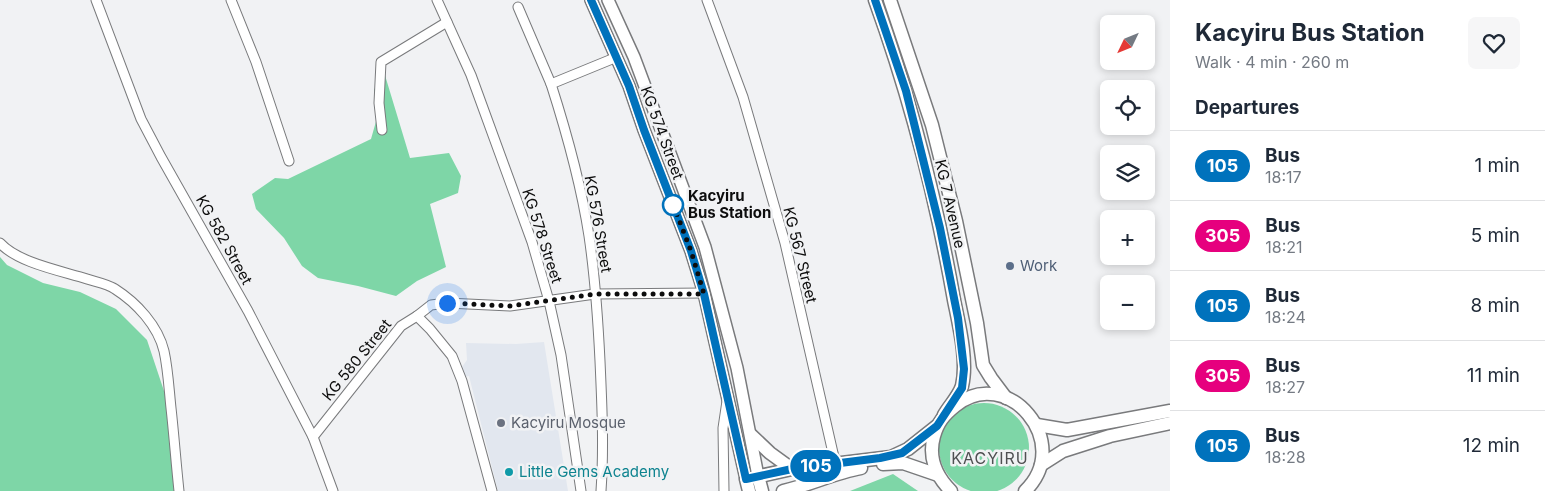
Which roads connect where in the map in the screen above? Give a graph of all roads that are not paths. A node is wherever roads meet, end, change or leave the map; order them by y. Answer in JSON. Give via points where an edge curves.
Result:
{"nodes":[{"id":1,"x":96,"y":0,"type":"edge"},
{"id":2,"x":231,"y":0,"type":"edge"},
{"id":3,"x":438,"y":0,"type":"edge"},
{"id":4,"x":591,"y":0,"type":"edge"},
{"id":5,"x":608,"y":0,"type":"edge"},
{"id":6,"x":707,"y":0,"type":"edge"},
{"id":7,"x":875,"y":0,"type":"edge"},
{"id":8,"x":890,"y":0,"type":"edge"},
{"id":9,"x":518,"y":7,"type":"dead end"},
{"id":10,"x":447,"y":22,"type":"junction"},
{"id":11,"x":617,"y":57,"type":"junction"},
{"id":12,"x":551,"y":84,"type":"junction"},
{"id":13,"x":918,"y":86,"type":"junction"},
{"id":14,"x":906,"y":91,"type":"junction"},
{"id":15,"x":658,"y":124,"type":"junction"},
{"id":16,"x":382,"y":130,"type":"dead end"},
{"id":17,"x":644,"y":130,"type":"junction"},
{"id":18,"x":289,"y":160,"type":"dead end"},
{"id":19,"x":0,"y":243,"type":"edge"},
{"id":20,"x":705,"y":248,"type":"junction"},
{"id":21,"x":691,"y":251,"type":"junction"},
{"id":22,"x":595,"y":294,"type":"junction"},
{"id":23,"x":704,"y":294,"type":"junction"},
{"id":24,"x":549,"y":301,"type":"junction"},
{"id":25,"x":417,"y":316,"type":"junction"},
{"id":26,"x":728,"y":395,"type":"junction"},
{"id":27,"x":1006,"y":398,"type":"junction"},
{"id":28,"x":1170,"y":410,"type":"edge"},
{"id":29,"x":940,"y":420,"type":"junction"},
{"id":30,"x":1168,"y":423,"type":"edge"},
{"id":31,"x":1037,"y":425,"type":"junction"},
{"id":32,"x":751,"y":435,"type":"junction"},
{"id":33,"x":313,"y":437,"type":"junction"},
{"id":34,"x":1041,"y":465,"type":"junction"},
{"id":35,"x":838,"y":468,"type":"junction"},
{"id":36,"x":792,"y":469,"type":"junction"},
{"id":37,"x":938,"y":475,"type":"junction"},
{"id":38,"x":751,"y":482,"type":"edge"},
{"id":39,"x":797,"y":489,"type":"edge"},
{"id":40,"x":179,"y":491,"type":"edge"},
{"id":41,"x":332,"y":491,"type":"edge"},
{"id":42,"x":492,"y":491,"type":"edge"},
{"id":43,"x":581,"y":491,"type":"edge"},
{"id":44,"x":601,"y":491,"type":"edge"},
{"id":45,"x":724,"y":491,"type":"edge"},
{"id":46,"x":762,"y":491,"type":"edge"},
{"id":47,"x":783,"y":491,"type":"edge"},
{"id":48,"x":951,"y":491,"type":"edge"},
{"id":49,"x":1025,"y":491,"type":"edge"}],
"edges":[{"from":1,"to":33,"type":"street","name":"KG 582 Street","via":[[141,119],[248,311]]},
{"from":2,"to":18,"type":"street"},
{"from":3,"to":10,"type":"street","name":"KG 578 Street"},
{"from":4,"to":11,"type":"street","name":"KG 574 Street"},
{"from":5,"to":15,"type":"street","via":[[634,56]]},
{"from":6,"to":35,"type":"street","name":"KG 567 Street","via":[[743,97],[785,243]]},
{"from":7,"to":14,"type":"main road","name":"KG 7 Avenue"},
{"from":8,"to":13,"type":"main road","name":"KG 7 Avenue"},
{"from":9,"to":12,"type":"street","name":"KG 576 Street"},
{"from":10,"to":16,"type":"street","via":[[381,62]]},
{"from":10,"to":24,"type":"street","name":"KG 578 Street","via":[[478,93],[532,242]]},
{"from":11,"to":12,"type":"street"},
{"from":11,"to":17,"type":"street","name":"KG 574 Street"},
{"from":12,"to":22,"type":"street","name":"KG 576 Street","via":[[567,134],[589,236]]},
{"from":13,"to":14,"type":"main road"},
{"from":13,"to":27,"type":"main road","name":"KG 7 Avenue","via":[[932,125],[956,221],[984,364]]},
{"from":14,"to":29,"type":"main road","name":"KG 7 Avenue","via":[[950,272],[964,369],[962,388]]},
{"from":15,"to":17,"type":"street"},
{"from":15,"to":20,"type":"street"},
{"from":17,"to":21,"type":"street","name":"KG 574 Street"},
{"from":19,"to":40,"type":"street","via":[[45,267],[115,289],[140,309],[159,336],[163,350]]},
{"from":20,"to":21,"type":"street"},
{"from":20,"to":32,"type":"street"},
{"from":21,"to":23,"type":"street","name":"KG 574 Street"},
{"from":22,"to":23,"type":"street","name":"KG 580 Street"},
{"from":22,"to":24,"type":"street","name":"KG 580 Street"},
{"from":22,"to":44,"type":"street","name":"KG 576 Street","via":[[603,426]]},
{"from":23,"to":26,"type":"street","name":"KG 574 Street"},
{"from":24,"to":25,"type":"street","name":"KG 580 Street","via":[[510,306],[447,303],[431,305]]},
{"from":24,"to":43,"type":"street","name":"KG 578 Street"},
{"from":25,"to":33,"type":"street","name":"KG 580 Street","via":[[401,326]]},
{"from":25,"to":42,"type":"street","via":[[452,356]]},
{"from":26,"to":38,"type":"street","name":"KG 574 Street"},
{"from":26,"to":45,"type":"street","name":"KG 574 Street","via":[[723,428]]},
{"from":27,"to":29,"type":"main road","via":[[973,395],[962,400]]},
{"from":27,"to":31,"type":"main road","via":[[1019,404]]},
{"from":28,"to":31,"type":"main road","via":[[1067,430]]},
{"from":29,"to":35,"type":"main road","via":[[902,453]]},
{"from":29,"to":37,"type":"main road","via":[[932,445],[933,464]]},
{"from":30,"to":34,"type":"main road","via":[[1063,450]]},
{"from":31,"to":34,"type":"main road","via":[[1042,445]]},
{"from":32,"to":36,"type":"main road"},
{"from":32,"to":38,"type":"street"},
{"from":33,"to":41,"type":"street","name":"KG 582 Street"},
{"from":34,"to":49,"type":"main road"},
{"from":35,"to":36,"type":"main road"},
{"from":35,"to":37,"type":"main road","via":[[903,463]]},
{"from":35,"to":39,"type":"main road"},
{"from":36,"to":38,"type":"main road"},
{"from":37,"to":48,"type":"main road"},
{"from":38,"to":46,"type":"main road"},
{"from":39,"to":47,"type":"main road"}]}
